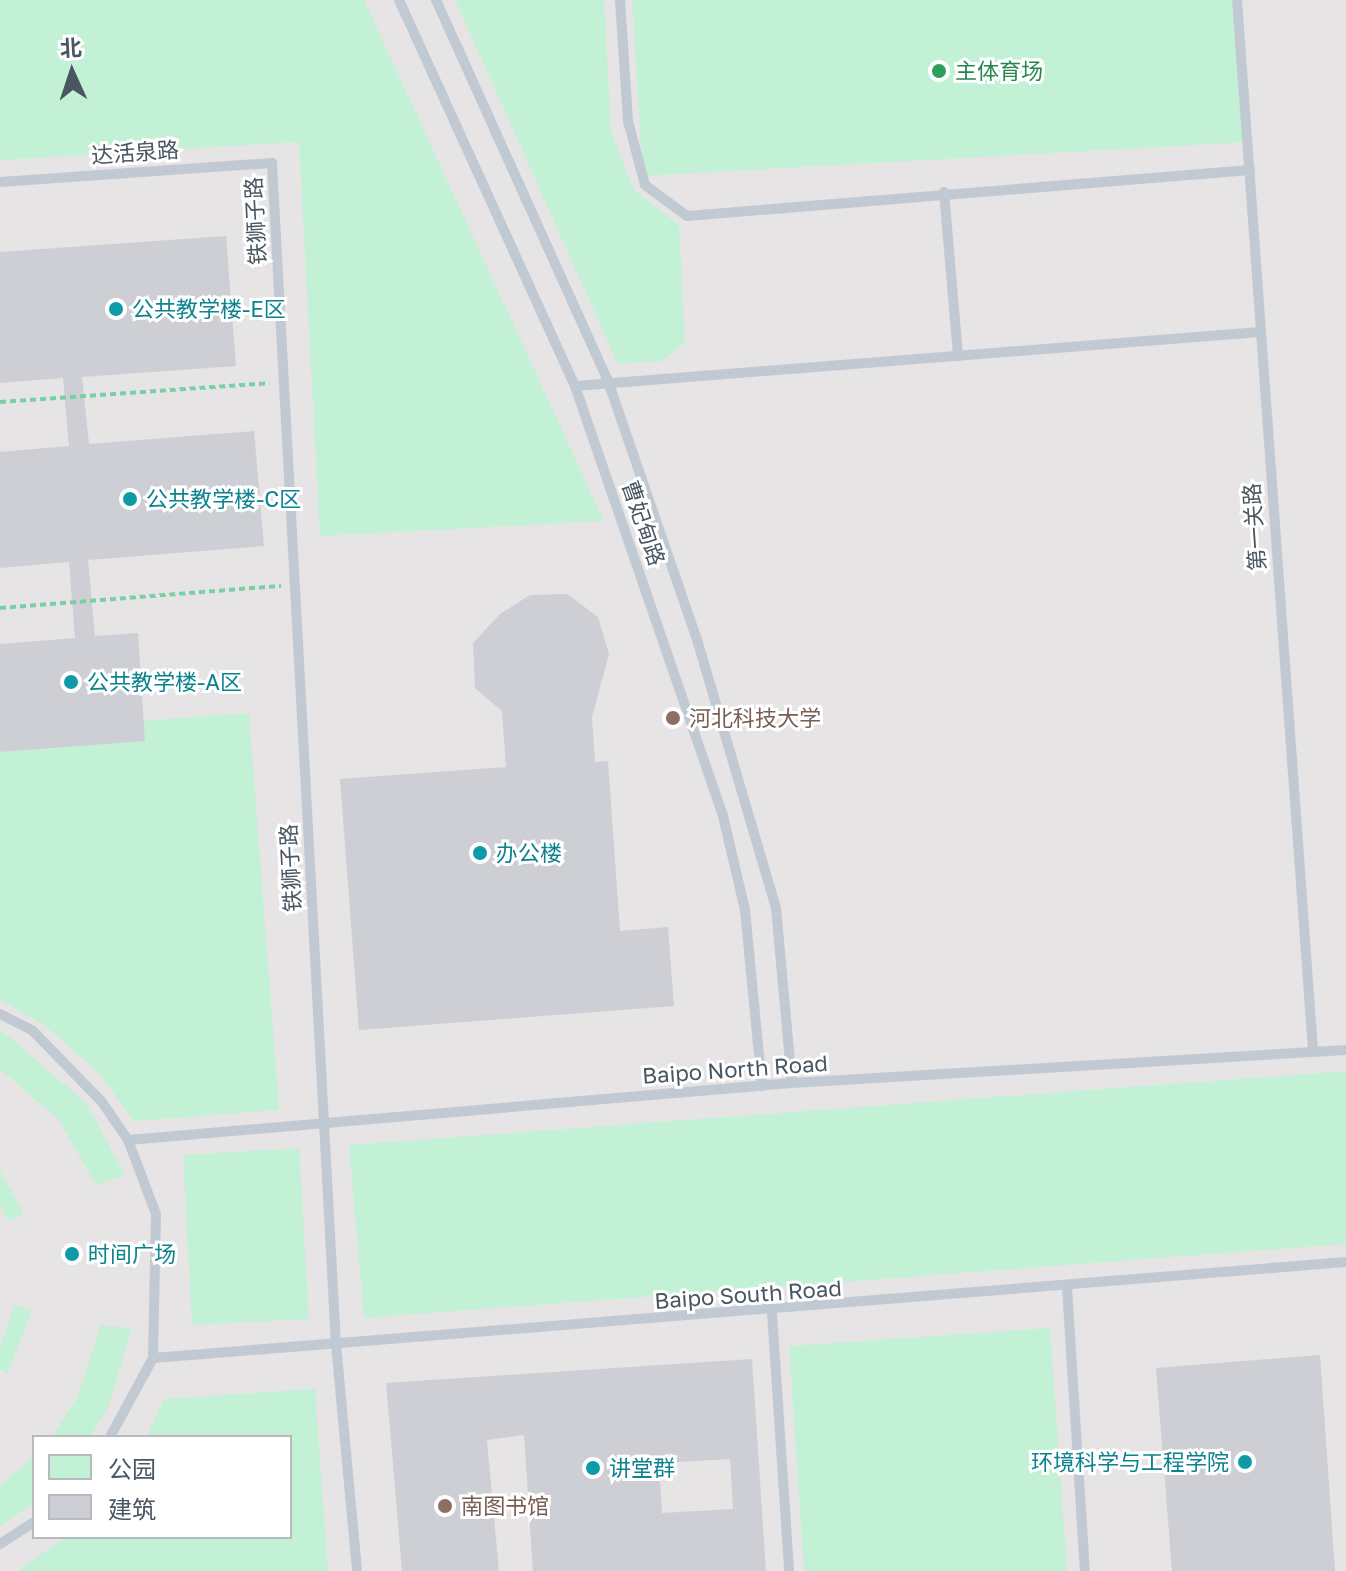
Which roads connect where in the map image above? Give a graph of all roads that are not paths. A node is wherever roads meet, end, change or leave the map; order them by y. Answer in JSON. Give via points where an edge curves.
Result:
{"nodes":[{"id":1,"x":399,"y":0,"type":"edge"},
{"id":2,"x":436,"y":0,"type":"edge"},
{"id":3,"x":620,"y":0,"type":"edge"},
{"id":4,"x":1237,"y":0,"type":"edge"},
{"id":5,"x":272,"y":163,"type":"joint"},
{"id":6,"x":1250,"y":170,"type":"junction"},
{"id":7,"x":0,"y":182,"type":"edge"},
{"id":8,"x":944,"y":192,"type":"junction"},
{"id":9,"x":1260,"y":332,"type":"junction"},
{"id":10,"x":958,"y":356,"type":"junction"},
{"id":11,"x":609,"y":384,"type":"junction"},
{"id":12,"x":575,"y":386,"type":"junction"},
{"id":13,"x":0,"y":1014,"type":"edge"},
{"id":14,"x":1346,"y":1050,"type":"edge"},
{"id":15,"x":1313,"y":1051,"type":"junction"},
{"id":16,"x":792,"y":1083,"type":"junction"},
{"id":17,"x":762,"y":1086,"type":"junction"},
{"id":18,"x":324,"y":1122,"type":"junction"},
{"id":19,"x":128,"y":1140,"type":"junction"},
{"id":20,"x":1346,"y":1262,"type":"edge"},
{"id":21,"x":1067,"y":1287,"type":"junction"},
{"id":22,"x":772,"y":1313,"type":"junction"},
{"id":23,"x":336,"y":1344,"type":"junction"},
{"id":24,"x":153,"y":1358,"type":"junction"},
{"id":25,"x":111,"y":1435,"type":"edge"},
{"id":26,"x":32,"y":1523,"type":"edge"},
{"id":27,"x":0,"y":1544,"type":"edge"},
{"id":28,"x":357,"y":1571,"type":"edge"},
{"id":29,"x":789,"y":1571,"type":"edge"},
{"id":30,"x":1085,"y":1571,"type":"edge"}],
"edges":[{"from":1,"to":12,"type":"lane","name":"曹妃甸路"},
{"from":2,"to":11,"type":"lane","name":"曹妃甸路"},
{"from":3,"to":8,"type":"lane","via":[[628,121],[645,185],[687,216]]},
{"from":4,"to":6,"type":"lane","name":"第一关路"},
{"from":5,"to":7,"type":"lane","name":"达活泉路"},
{"from":5,"to":18,"type":"lane","name":"铁狮子路"},
{"from":6,"to":8,"type":"lane"},
{"from":6,"to":9,"type":"lane","name":"第一关路"},
{"from":8,"to":10,"type":"lane"},
{"from":9,"to":10,"type":"lane"},
{"from":9,"to":15,"type":"lane","name":"第一关路"},
{"from":10,"to":11,"type":"lane"},
{"from":11,"to":12,"type":"lane"},
{"from":11,"to":16,"type":"lane","name":"曹妃甸路","via":[[698,643],[776,908]]},
{"from":12,"to":17,"type":"lane","name":"曹妃甸路","via":[[723,816],[745,910]]},
{"from":13,"to":19,"type":"lane","via":[[33,1031],[102,1102]]},
{"from":14,"to":15,"type":"lane","name":"Baipo North Road"},
{"from":15,"to":16,"type":"lane","name":"Baipo North Road"},
{"from":16,"to":17,"type":"lane","name":"Baipo North Road"},
{"from":17,"to":18,"type":"lane","name":"Baipo North Road"},
{"from":18,"to":19,"type":"lane","name":"Baipo North Road"},
{"from":18,"to":23,"type":"lane","name":"铁狮子路"},
{"from":19,"to":24,"type":"lane","via":[[156,1214]]},
{"from":20,"to":21,"type":"lane","name":"Baipo South Road"},
{"from":21,"to":22,"type":"lane","name":"Baipo South Road"},
{"from":21,"to":30,"type":"lane"},
{"from":22,"to":23,"type":"lane","name":"Baipo South Road"},
{"from":22,"to":29,"type":"lane"},
{"from":23,"to":24,"type":"lane","name":"Baipo South Road"},
{"from":23,"to":28,"type":"lane","name":"铁狮子路"},
{"from":24,"to":25,"type":"lane"},
{"from":26,"to":27,"type":"lane"}]}
